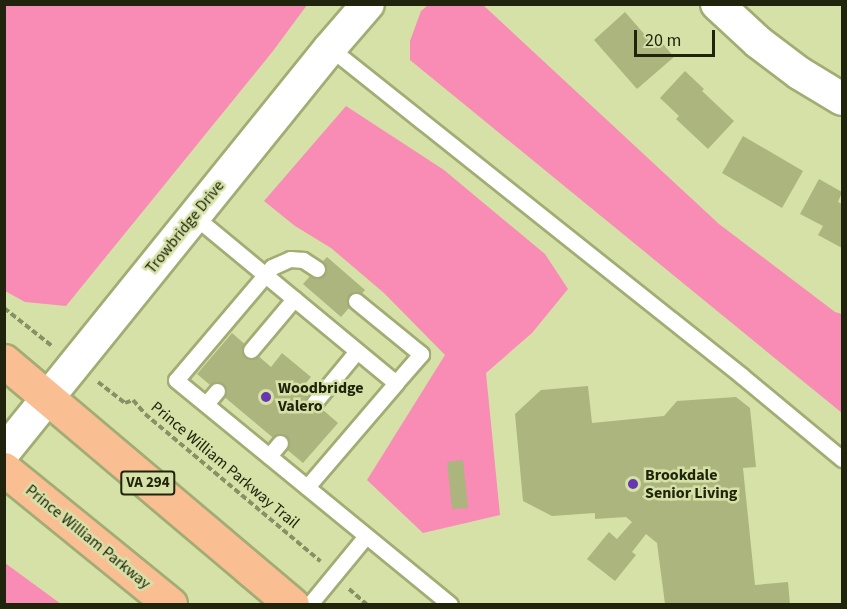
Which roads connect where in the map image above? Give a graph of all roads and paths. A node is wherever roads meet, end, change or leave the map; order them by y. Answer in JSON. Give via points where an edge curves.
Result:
{"nodes":[{"id":1,"x":368,"y":4,"type":"edge"},
{"id":2,"x":717,"y":4,"type":"edge"},
{"id":3,"x":330,"y":48,"type":"junction"},
{"id":4,"x":843,"y":99,"type":"edge"},
{"id":5,"x":194,"y":216,"type":"junction"},
{"id":6,"x":316,"y":269,"type":"dead end"},
{"id":7,"x":264,"y":274,"type":"junction"},
{"id":8,"x":294,"y":299,"type":"junction"},
{"id":9,"x":356,"y":301,"type":"dead end"},
{"id":10,"x":4,"y":308,"type":"edge"},
{"id":11,"x":33,"y":331,"type":"dead end"},
{"id":12,"x":251,"y":350,"type":"dead end"},
{"id":13,"x":357,"y":351,"type":"junction"},
{"id":14,"x":4,"y":361,"type":"edge"},
{"id":15,"x":396,"y":383,"type":"junction"},
{"id":16,"x":217,"y":391,"type":"dead end"},
{"id":17,"x":48,"y":398,"type":"junction"},
{"id":18,"x":125,"y":402,"type":"dead end"},
{"id":19,"x":314,"y":402,"type":"dead end"},
{"id":20,"x":206,"y":404,"type":"junction"},
{"id":21,"x":280,"y":443,"type":"dead end"},
{"id":22,"x":4,"y":452,"type":"edge"},
{"id":23,"x":269,"y":456,"type":"junction"},
{"id":24,"x":843,"y":459,"type":"edge"},
{"id":25,"x":4,"y":469,"type":"edge"},
{"id":26,"x":307,"y":487,"type":"junction"},
{"id":27,"x":366,"y":536,"type":"junction"},
{"id":28,"x":310,"y":552,"type":"dead end"},
{"id":29,"x":171,"y":604,"type":"edge"},
{"id":30,"x":292,"y":604,"type":"edge"},
{"id":31,"x":310,"y":604,"type":"edge"},
{"id":32,"x":450,"y":604,"type":"edge"}],
"edges":[{"from":1,"to":3,"type":"street","name":"Trowbridge Drive"},
{"from":2,"to":4,"type":"street","via":[[766,49]]},
{"from":3,"to":5,"type":"street","name":"Trowbridge Drive"},
{"from":3,"to":24,"type":"lane"},
{"from":5,"to":7,"type":"lane"},
{"from":5,"to":17,"type":"street","name":"Trowbridge Drive"},
{"from":6,"to":7,"type":"lane","via":[[303,260],[290,259]]},
{"from":7,"to":8,"type":"lane"},
{"from":7,"to":20,"type":"lane","via":[[176,380]]},
{"from":8,"to":12,"type":"lane"},
{"from":8,"to":13,"type":"lane"},
{"from":9,"to":15,"type":"lane","via":[[421,354]]},
{"from":10,"to":11,"type":"path"},
{"from":13,"to":15,"type":"lane"},
{"from":13,"to":19,"type":"lane"},
{"from":14,"to":17,"type":"highway","number":"VA 294"},
{"from":15,"to":26,"type":"lane"},
{"from":16,"to":20,"type":"lane"},
{"from":17,"to":22,"type":"street","name":"Trowbridge Drive"},
{"from":17,"to":30,"type":"highway","number":"VA 294"},
{"from":18,"to":28,"type":"path","name":"Prince William Parkway Trail","via":[[134,400],[145,414]]},
{"from":20,"to":23,"type":"lane"},
{"from":21,"to":23,"type":"lane"},
{"from":23,"to":26,"type":"lane"},
{"from":25,"to":29,"type":"highway","name":"Prince William Parkway"},
{"from":26,"to":27,"type":"lane"},
{"from":27,"to":31,"type":"lane"},
{"from":27,"to":32,"type":"lane"}]}
